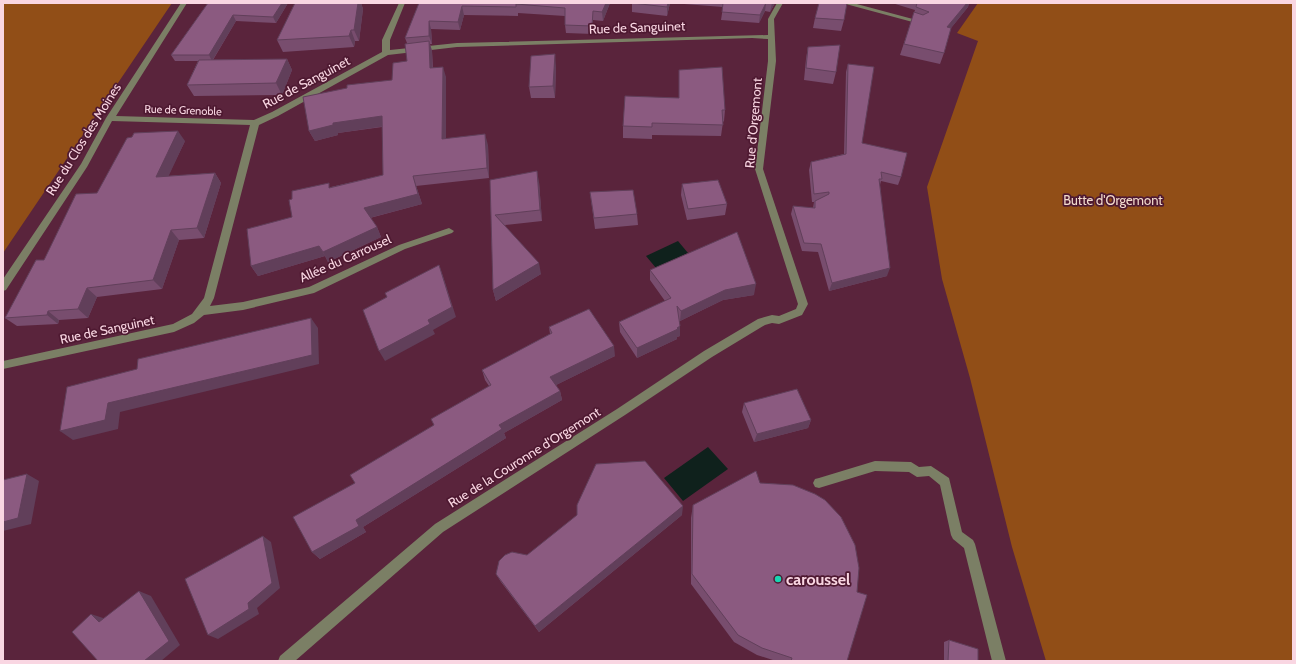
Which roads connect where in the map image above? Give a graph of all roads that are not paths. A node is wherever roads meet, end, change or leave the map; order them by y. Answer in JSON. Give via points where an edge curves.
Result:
{"nodes":[{"id":1,"x":184,"y":3,"type":"edge"},
{"id":2,"x":402,"y":3,"type":"edge"},
{"id":3,"x":780,"y":3,"type":"edge"},
{"id":4,"x":845,"y":3,"type":"edge"},
{"id":5,"x":920,"y":22,"type":"edge"},
{"id":6,"x":771,"y":37,"type":"junction"},
{"id":7,"x":386,"y":53,"type":"junction"},
{"id":8,"x":110,"y":118,"type":"junction"},
{"id":9,"x":255,"y":124,"type":"junction"},
{"id":10,"x":449,"y":230,"type":"dead end"},
{"id":11,"x":3,"y":288,"type":"edge"},
{"id":12,"x":203,"y":311,"type":"junction"},
{"id":13,"x":799,"y":312,"type":"joint"},
{"id":14,"x":3,"y":365,"type":"edge"},
{"id":15,"x":819,"y":483,"type":"dead end"},
{"id":16,"x":285,"y":661,"type":"edge"},
{"id":17,"x":999,"y":661,"type":"edge"}],
"edges":[{"from":1,"to":8,"type":"street","name":"Rue du Clos des Moines"},
{"from":2,"to":7,"type":"street","via":[[386,40]]},
{"from":3,"to":6,"type":"street","name":"Rue d'Orgemont","via":[[771,19]]},
{"from":4,"to":5,"type":"street"},
{"from":6,"to":7,"type":"street","name":"Rue de Sanguinet","via":[[457,46]]},
{"from":6,"to":13,"type":"street","name":"Rue d'Orgemont","via":[[772,61],[759,169],[803,304]]},
{"from":7,"to":9,"type":"street","name":"Rue de Sanguinet"},
{"from":8,"to":9,"type":"street","name":"Rue de Grenoble"},
{"from":8,"to":11,"type":"street","name":"Rue du Clos des Moines","via":[[84,165]]},
{"from":9,"to":12,"type":"street","name":"Rue de Sanguinet"},
{"from":10,"to":12,"type":"street","name":"Allée du Carrousel","via":[[402,247],[311,290],[243,306]]},
{"from":12,"to":14,"type":"street","name":"Rue de Sanguinet","via":[[190,322],[174,328]]},
{"from":13,"to":16,"type":"street","name":"Rue de la Couronne d'Orgemont","via":[[779,320],[762,322],[708,354],[439,528]]},
{"from":15,"to":17,"type":"street","via":[[874,466],[911,467],[917,472],[932,471],[946,482],[957,535],[969,544]]}]}
